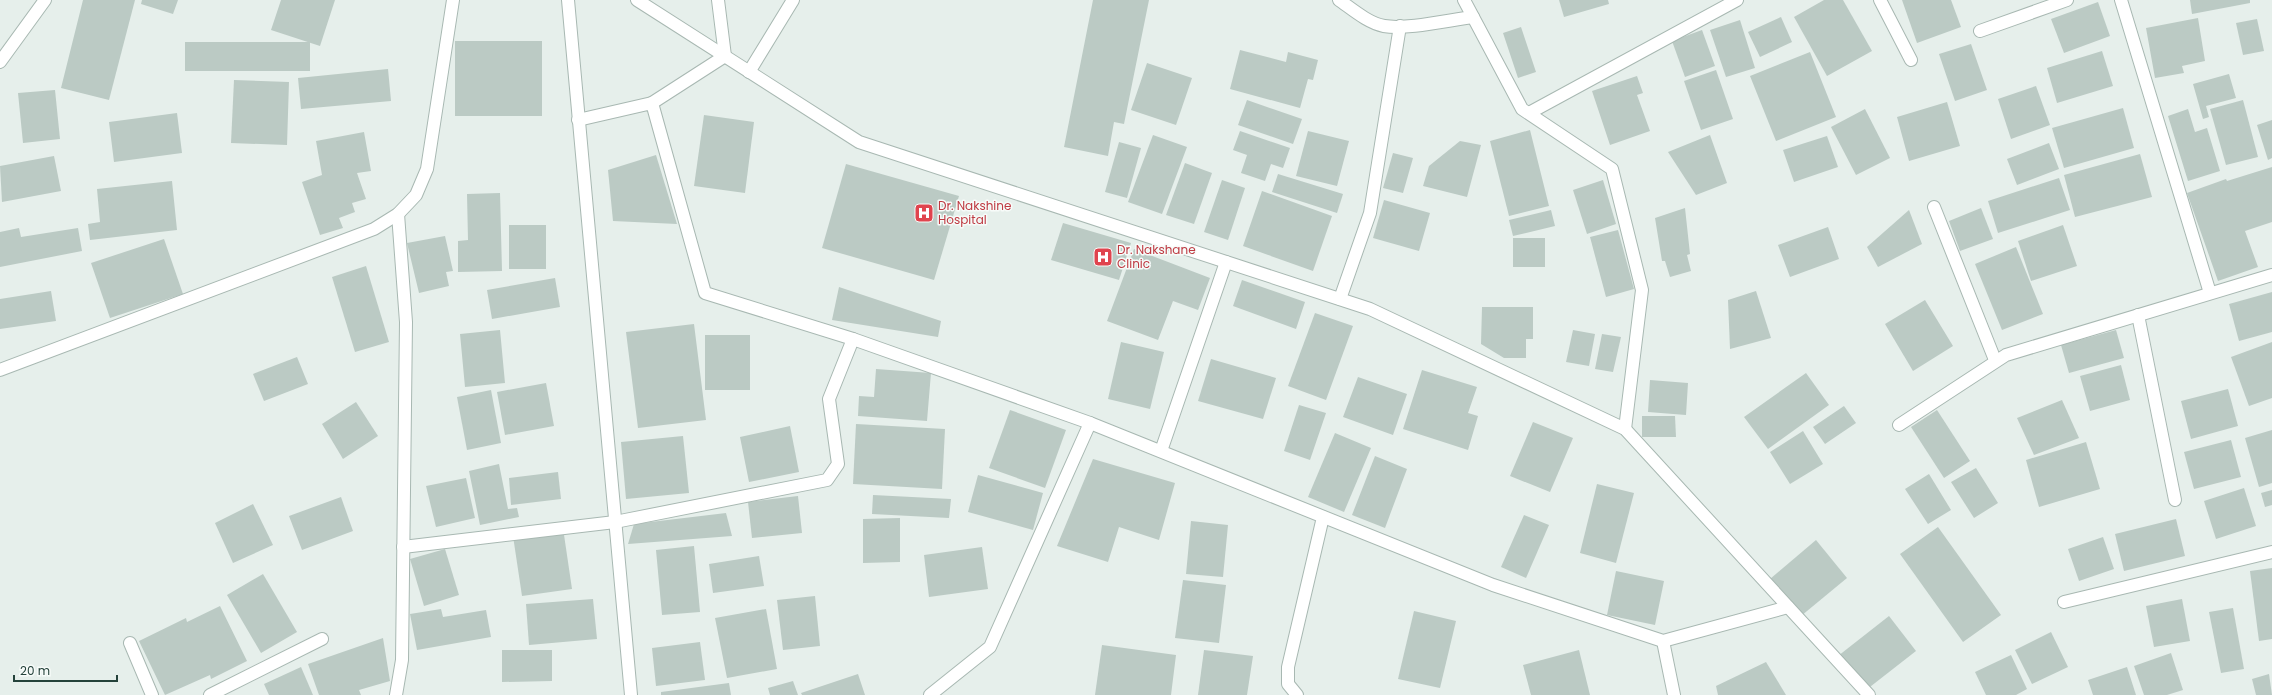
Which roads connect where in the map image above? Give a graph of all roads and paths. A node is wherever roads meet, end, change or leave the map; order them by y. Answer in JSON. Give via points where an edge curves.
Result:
{"nodes":[{"id":1,"x":45,"y":0,"type":"edge"},
{"id":2,"x":453,"y":0,"type":"edge"},
{"id":3,"x":568,"y":0,"type":"edge"},
{"id":4,"x":637,"y":0,"type":"edge"},
{"id":5,"x":718,"y":0,"type":"edge"},
{"id":6,"x":793,"y":0,"type":"edge"},
{"id":7,"x":1339,"y":0,"type":"edge"},
{"id":8,"x":1464,"y":0,"type":"edge"},
{"id":9,"x":1737,"y":0,"type":"edge"},
{"id":10,"x":1880,"y":0,"type":"edge"},
{"id":11,"x":2067,"y":0,"type":"edge"},
{"id":12,"x":2121,"y":0,"type":"edge"},
{"id":13,"x":1474,"y":17,"type":"junction"},
{"id":14,"x":1400,"y":26,"type":"junction"},
{"id":15,"x":1980,"y":31,"type":"dead end"},
{"id":16,"x":725,"y":56,"type":"junction"},
{"id":17,"x":1911,"y":60,"type":"dead end"},
{"id":18,"x":0,"y":62,"type":"edge"},
{"id":19,"x":750,"y":72,"type":"junction"},
{"id":20,"x":652,"y":103,"type":"junction"},
{"id":21,"x":1528,"y":113,"type":"junction"},
{"id":22,"x":578,"y":120,"type":"junction"},
{"id":23,"x":1934,"y":207,"type":"dead end"},
{"id":24,"x":398,"y":214,"type":"junction"},
{"id":25,"x":1226,"y":262,"type":"junction"},
{"id":26,"x":2272,"y":274,"type":"edge"},
{"id":27,"x":2210,"y":293,"type":"junction"},
{"id":28,"x":1340,"y":299,"type":"junction"},
{"id":29,"x":2138,"y":315,"type":"junction"},
{"id":30,"x":853,"y":339,"type":"junction"},
{"id":31,"x":1996,"y":360,"type":"junction"},
{"id":32,"x":0,"y":370,"type":"edge"},
{"id":33,"x":1090,"y":423,"type":"junction"},
{"id":34,"x":1899,"y":425,"type":"dead end"},
{"id":35,"x":1625,"y":428,"type":"junction"},
{"id":36,"x":1161,"y":452,"type":"junction"},
{"id":37,"x":2175,"y":500,"type":"dead end"},
{"id":38,"x":1323,"y":517,"type":"junction"},
{"id":39,"x":615,"y":522,"type":"junction"},
{"id":40,"x":403,"y":547,"type":"junction"},
{"id":41,"x":2272,"y":552,"type":"edge"},
{"id":42,"x":2064,"y":602,"type":"dead end"},
{"id":43,"x":1788,"y":607,"type":"junction"},
{"id":44,"x":322,"y":639,"type":"dead end"},
{"id":45,"x":1663,"y":641,"type":"junction"},
{"id":46,"x":130,"y":643,"type":"dead end"},
{"id":47,"x":152,"y":695,"type":"edge"},
{"id":48,"x":210,"y":695,"type":"edge"},
{"id":49,"x":396,"y":695,"type":"edge"},
{"id":50,"x":631,"y":695,"type":"edge"},
{"id":51,"x":930,"y":695,"type":"edge"},
{"id":52,"x":1297,"y":695,"type":"edge"},
{"id":53,"x":1674,"y":695,"type":"edge"},
{"id":54,"x":1869,"y":695,"type":"edge"}],
"edges":[{"from":1,"to":18,"type":"street"},
{"from":2,"to":24,"type":"street","via":[[427,169],[416,195]]},
{"from":3,"to":22,"type":"street"},
{"from":4,"to":16,"type":"street"},
{"from":5,"to":16,"type":"street"},
{"from":6,"to":19,"type":"street"},
{"from":7,"to":14,"type":"street","via":[[1384,26]]},
{"from":8,"to":13,"type":"street"},
{"from":9,"to":21,"type":"street"},
{"from":10,"to":17,"type":"street"},
{"from":11,"to":15,"type":"street"},
{"from":12,"to":27,"type":"street"},
{"from":13,"to":14,"type":"street"},
{"from":13,"to":21,"type":"street","via":[[1522,109]]},
{"from":14,"to":28,"type":"street","via":[[1370,213]]},
{"from":16,"to":19,"type":"street"},
{"from":16,"to":20,"type":"street"},
{"from":19,"to":25,"type":"street","via":[[859,142]]},
{"from":20,"to":22,"type":"street"},
{"from":20,"to":30,"type":"street","via":[[706,293]]},
{"from":21,"to":35,"type":"street","via":[[1612,169],[1642,290]]},
{"from":22,"to":39,"type":"street"},
{"from":23,"to":31,"type":"street"},
{"from":24,"to":32,"type":"street","via":[[374,229]]},
{"from":24,"to":40,"type":"street","via":[[406,322]]},
{"from":25,"to":28,"type":"street"},
{"from":25,"to":36,"type":"street"},
{"from":26,"to":27,"type":"street"},
{"from":27,"to":29,"type":"street"},
{"from":28,"to":35,"type":"street","via":[[1370,309]]},
{"from":29,"to":31,"type":"street"},
{"from":29,"to":37,"type":"street"},
{"from":30,"to":33,"type":"street"},
{"from":30,"to":39,"type":"street","via":[[829,399],[838,464],[827,480]]},
{"from":31,"to":34,"type":"street"},
{"from":33,"to":36,"type":"street"},
{"from":33,"to":51,"type":"street","via":[[990,647]]},
{"from":35,"to":43,"type":"street"},
{"from":36,"to":38,"type":"street"},
{"from":38,"to":45,"type":"street","via":[[1493,585]]},
{"from":38,"to":52,"type":"street","via":[[1288,667],[1288,684]]},
{"from":39,"to":40,"type":"street"},
{"from":39,"to":50,"type":"street"},
{"from":40,"to":49,"type":"street","via":[[402,660]]},
{"from":41,"to":42,"type":"street"},
{"from":43,"to":45,"type":"street"},
{"from":43,"to":54,"type":"street"},
{"from":44,"to":48,"type":"street"},
{"from":45,"to":53,"type":"street"},
{"from":46,"to":47,"type":"street"}]}
